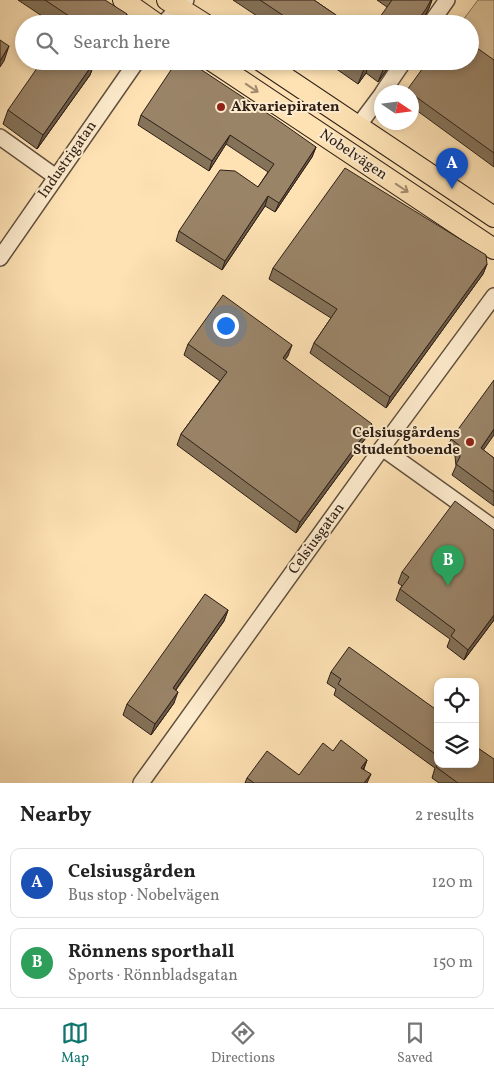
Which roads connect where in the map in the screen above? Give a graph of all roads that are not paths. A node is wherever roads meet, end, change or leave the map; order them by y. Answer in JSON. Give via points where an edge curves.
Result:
{"nodes":[{"id":1,"x":122,"y":0,"type":"edge"},
{"id":2,"x":447,"y":0,"type":"edge"},
{"id":3,"x":178,"y":2,"type":"edge"},
{"id":4,"x":144,"y":15,"type":"edge"},
{"id":5,"x":169,"y":15,"type":"edge"},
{"id":6,"x":194,"y":15,"type":"edge"},
{"id":7,"x":436,"y":15,"type":"edge"},
{"id":8,"x":131,"y":70,"type":"edge"},
{"id":9,"x":226,"y":70,"type":"edge"},
{"id":10,"x":274,"y":70,"type":"edge"},
{"id":11,"x":398,"y":70,"type":"edge"},
{"id":12,"x":388,"y":85,"type":"edge"},
{"id":13,"x":374,"y":104,"type":"edge"},
{"id":14,"x":358,"y":126,"type":"junction"},
{"id":15,"x":0,"y":137,"type":"edge"},
{"id":16,"x":56,"y":177,"type":"junction"},
{"id":17,"x":494,"y":217,"type":"edge"},
{"id":18,"x":494,"y":249,"type":"edge"},
{"id":19,"x":0,"y":258,"type":"edge"},
{"id":20,"x":494,"y":296,"type":"edge"},
{"id":21,"x":382,"y":448,"type":"junction"},
{"id":22,"x":494,"y":528,"type":"edge"},
{"id":23,"x":141,"y":783,"type":"edge"}],
"edges":[{"from":1,"to":4,"type":"main road"},
{"from":2,"to":7,"type":"street"},
{"from":3,"to":5,"type":"street"},
{"from":3,"to":6,"type":"main road"},
{"from":8,"to":16,"type":"street","name":"Industrigatan"},
{"from":9,"to":18,"type":"main road","name":"Nobelvägen","one_way":true},
{"from":10,"to":14,"type":"main road","name":"Nobelvägen"},
{"from":11,"to":12,"type":"street"},
{"from":13,"to":14,"type":"street"},
{"from":14,"to":17,"type":"main road","name":"Nobelvägen"},
{"from":15,"to":16,"type":"street"},
{"from":16,"to":19,"type":"street","name":"Industrigatan"},
{"from":20,"to":21,"type":"street","name":"Celsiusgatan"},
{"from":21,"to":22,"type":"street"},
{"from":21,"to":23,"type":"street","name":"Celsiusgatan"}]}
